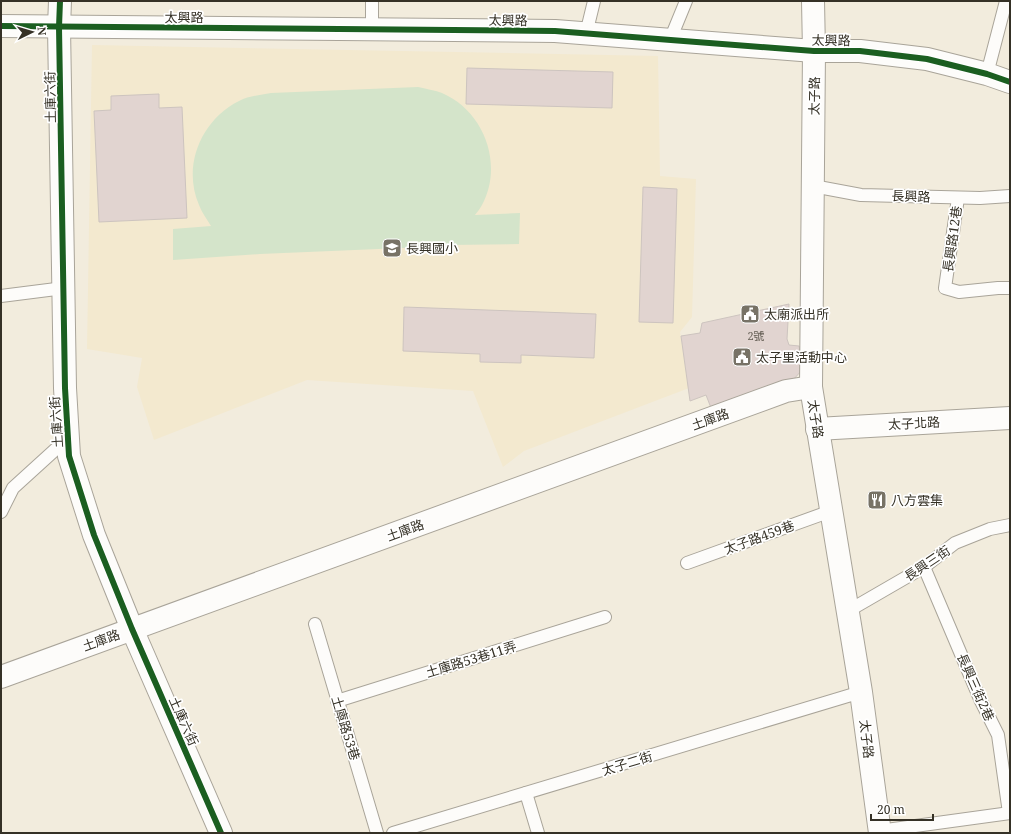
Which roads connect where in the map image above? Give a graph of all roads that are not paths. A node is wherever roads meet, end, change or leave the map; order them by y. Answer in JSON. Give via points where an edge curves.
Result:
{"nodes":[{"id":1,"x":60,"y":1,"type":"edge"},
{"id":2,"x":372,"y":1,"type":"edge"},
{"id":3,"x":594,"y":1,"type":"edge"},
{"id":4,"x":686,"y":1,"type":"edge"},
{"id":5,"x":813,"y":1,"type":"edge"},
{"id":6,"x":1006,"y":1,"type":"edge"},
{"id":7,"x":1,"y":26,"type":"edge"},
{"id":8,"x":59,"y":27,"type":"junction"},
{"id":9,"x":372,"y":29,"type":"junction"},
{"id":10,"x":586,"y":34,"type":"junction"},
{"id":11,"x":670,"y":40,"type":"junction"},
{"id":12,"x":814,"y":51,"type":"junction"},
{"id":13,"x":987,"y":74,"type":"junction"},
{"id":14,"x":1010,"y":82,"type":"edge"},
{"id":15,"x":813,"y":186,"type":"junction"},
{"id":16,"x":1010,"y":196,"type":"edge"},
{"id":17,"x":958,"y":198,"type":"junction"},
{"id":18,"x":64,"y":288,"type":"junction"},
{"id":19,"x":1010,"y":288,"type":"edge"},
{"id":20,"x":1,"y":296,"type":"edge"},
{"id":21,"x":811,"y":387,"type":"junction"},
{"id":22,"x":1010,"y":418,"type":"edge"},
{"id":23,"x":817,"y":429,"type":"junction"},
{"id":24,"x":68,"y":438,"type":"junction"},
{"id":25,"x":831,"y":511,"type":"junction"},
{"id":26,"x":1,"y":512,"type":"edge"},
{"id":27,"x":1010,"y":525,"type":"edge"},
{"id":28,"x":687,"y":563,"type":"dead end"},
{"id":29,"x":924,"y":567,"type":"junction"},
{"id":30,"x":848,"y":611,"type":"junction"},
{"id":31,"x":605,"y":617,"type":"dead end"},
{"id":32,"x":315,"y":624,"type":"dead end"},
{"id":33,"x":132,"y":629,"type":"junction"},
{"id":34,"x":1,"y":677,"type":"edge"},
{"id":35,"x":861,"y":692,"type":"junction"},
{"id":36,"x":338,"y":701,"type":"junction"},
{"id":37,"x":526,"y":793,"type":"junction"},
{"id":38,"x":1009,"y":813,"type":"edge"},
{"id":39,"x":879,"y":832,"type":"edge"},
{"id":40,"x":221,"y":833,"type":"edge"},
{"id":41,"x":377,"y":833,"type":"edge"},
{"id":42,"x":394,"y":833,"type":"edge"},
{"id":43,"x":538,"y":833,"type":"edge"}],
"edges":[{"from":1,"to":8,"type":"street","name":"土庫六街"},
{"from":2,"to":9,"type":"lane"},
{"from":3,"to":10,"type":"lane"},
{"from":4,"to":11,"type":"lane"},
{"from":5,"to":12,"type":"street","name":"太子路"},
{"from":6,"to":13,"type":"lane"},
{"from":7,"to":8,"type":"street","name":"太興路"},
{"from":8,"to":9,"type":"street","name":"太興路"},
{"from":8,"to":18,"type":"street","name":"土庫六街"},
{"from":9,"to":10,"type":"street","name":"太興路","via":[[555,31]]},
{"from":10,"to":11,"type":"street","name":"太興路"},
{"from":11,"to":12,"type":"street","name":"太興路"},
{"from":12,"to":13,"type":"street","name":"太興路","via":[[860,51],[928,59]]},
{"from":12,"to":15,"type":"street","name":"太子路"},
{"from":13,"to":14,"type":"street","name":"太興路"},
{"from":15,"to":17,"type":"lane","name":"長興路","via":[[861,195]]},
{"from":15,"to":21,"type":"street","name":"太子路"},
{"from":16,"to":17,"type":"lane","name":"長興路"},
{"from":17,"to":19,"type":"lane","name":"長興路12巷","via":[[945,288],[959,292]]},
{"from":18,"to":20,"type":"lane"},
{"from":18,"to":24,"type":"street","name":"土庫六街"},
{"from":21,"to":23,"type":"street","name":"太子路"},
{"from":21,"to":33,"type":"street","name":"土庫路","via":[[786,391]]},
{"from":22,"to":23,"type":"street","name":"太子北路"},
{"from":23,"to":25,"type":"street","name":"太子路"},
{"from":24,"to":26,"type":"lane","via":[[13,488]]},
{"from":24,"to":33,"type":"street","name":"土庫六街","via":[[69,456],[94,535]]},
{"from":25,"to":28,"type":"lane","name":"太子路459巷"},
{"from":25,"to":30,"type":"street","name":"太子路"},
{"from":27,"to":29,"type":"lane","name":"長興三街","via":[[990,529],[955,544]]},
{"from":29,"to":30,"type":"lane","name":"長興三街"},
{"from":29,"to":38,"type":"lane","name":"長興三街2巷","via":[[998,735]]},
{"from":30,"to":35,"type":"street","name":"太子路"},
{"from":31,"to":36,"type":"lane","name":"土庫路53巷11弄"},
{"from":32,"to":36,"type":"lane","name":"土庫路53巷"},
{"from":33,"to":34,"type":"street","name":"土庫路"},
{"from":33,"to":40,"type":"street","name":"土庫六街"},
{"from":35,"to":37,"type":"lane","name":"太子二街"},
{"from":35,"to":39,"type":"street","name":"太子路"},
{"from":36,"to":41,"type":"lane","name":"土庫路53巷"},
{"from":37,"to":42,"type":"lane","name":"太子二街"},
{"from":37,"to":43,"type":"lane"},
{"from":38,"to":39,"type":"lane"}]}
